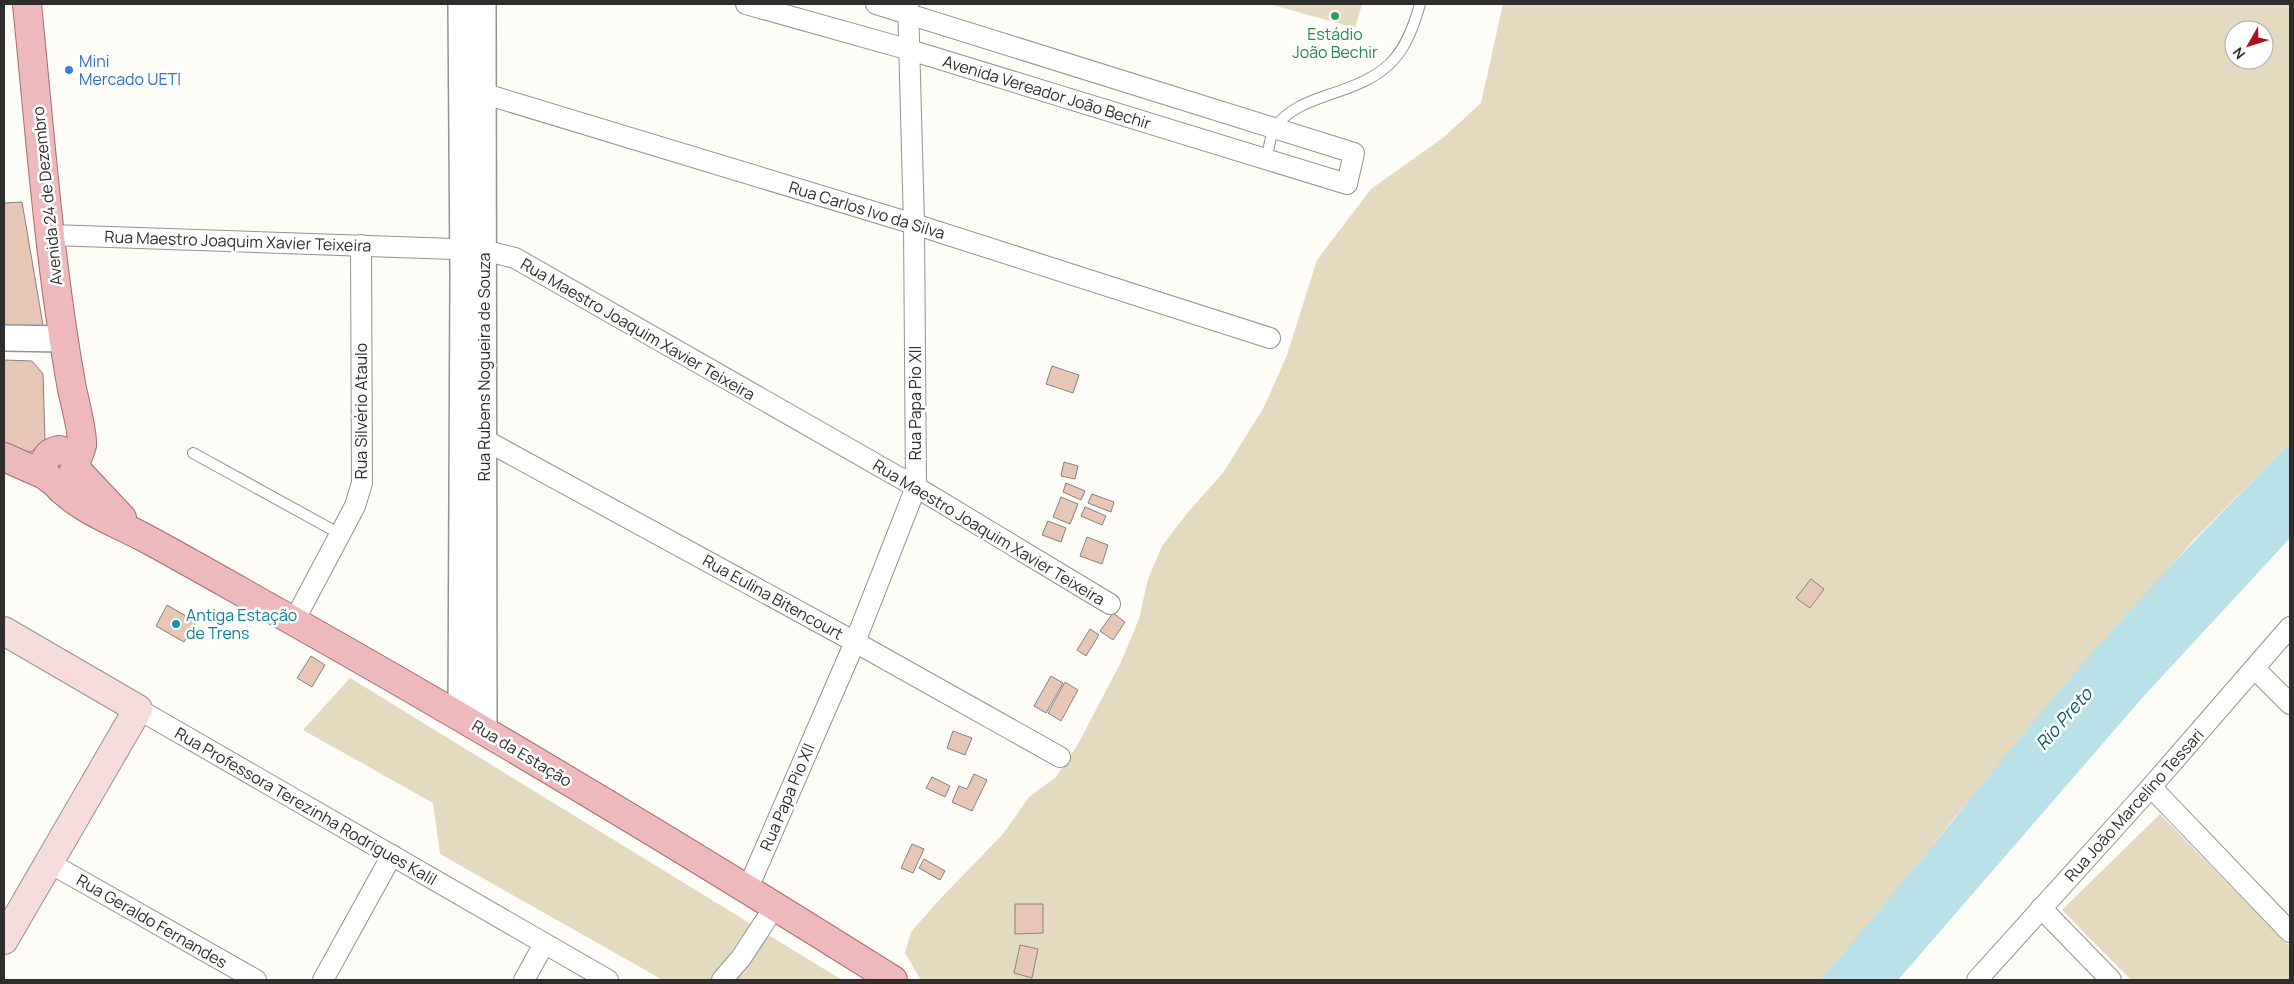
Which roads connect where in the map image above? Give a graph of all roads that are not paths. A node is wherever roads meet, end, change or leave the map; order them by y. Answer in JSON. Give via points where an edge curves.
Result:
{"nodes":[{"id":1,"x":27,"y":4,"type":"edge"},
{"id":2,"x":461,"y":4,"type":"edge"},
{"id":3,"x":483,"y":4,"type":"edge"},
{"id":4,"x":746,"y":4,"type":"edge"},
{"id":5,"x":876,"y":4,"type":"edge"},
{"id":6,"x":1420,"y":4,"type":"edge"},
{"id":7,"x":908,"y":8,"type":"edge"},
{"id":8,"x":910,"y":50,"type":"junction"},
{"id":9,"x":471,"y":92,"type":"junction"},
{"id":10,"x":1275,"y":128,"type":"junction"},
{"id":11,"x":1266,"y":159,"type":"junction"},
{"id":12,"x":914,"y":224,"type":"junction"},
{"id":13,"x":51,"y":235,"type":"junction"},
{"id":14,"x":361,"y":245,"type":"junction"},
{"id":15,"x":472,"y":250,"type":"junction"},
{"id":16,"x":4,"y":338,"type":"edge"},
{"id":17,"x":1270,"y":338,"type":"dead end"},
{"id":18,"x":63,"y":339,"type":"junction"},
{"id":19,"x":474,"y":437,"type":"junction"},
{"id":20,"x":193,"y":453,"type":"dead end"},
{"id":21,"x":4,"y":456,"type":"edge"},
{"id":22,"x":59,"y":466,"type":"junction"},
{"id":23,"x":916,"y":487,"type":"junction"},
{"id":24,"x":340,"y":534,"type":"junction"},
{"id":25,"x":1110,"y":604,"type":"dead end"},
{"id":26,"x":294,"y":621,"type":"junction"},
{"id":27,"x":2290,"y":627,"type":"edge"},
{"id":28,"x":4,"y":630,"type":"edge"},
{"id":29,"x":854,"y":642,"type":"junction"},
{"id":30,"x":2255,"y":669,"type":"junction"},
{"id":31,"x":2290,"y":703,"type":"edge"},
{"id":32,"x":138,"y":709,"type":"junction"},
{"id":33,"x":461,"y":717,"type":"junction"},
{"id":34,"x":484,"y":730,"type":"junction"},
{"id":35,"x":1060,"y":757,"type":"dead end"},
{"id":36,"x":2151,"y":787,"type":"junction"},
{"id":37,"x":392,"y":855,"type":"junction"},
{"id":38,"x":48,"y":862,"type":"junction"},
{"id":39,"x":748,"y":888,"type":"junction"},
{"id":40,"x":775,"y":906,"type":"junction"},
{"id":41,"x":2041,"y":908,"type":"junction"},
{"id":42,"x":2290,"y":932,"type":"edge"},
{"id":43,"x":4,"y":940,"type":"edge"},
{"id":44,"x":544,"y":944,"type":"junction"},
{"id":45,"x":256,"y":980,"type":"edge"},
{"id":46,"x":323,"y":980,"type":"edge"},
{"id":47,"x":524,"y":980,"type":"edge"},
{"id":48,"x":608,"y":980,"type":"edge"},
{"id":49,"x":724,"y":980,"type":"edge"},
{"id":50,"x":893,"y":980,"type":"edge"},
{"id":51,"x":1977,"y":980,"type":"edge"},
{"id":52,"x":2111,"y":980,"type":"edge"}],
"edges":[{"from":1,"to":13,"type":"main road","name":"Avenida 24 de Dezembro"},
{"from":2,"to":9,"type":"street","name":"Rua Rubens Nogueira de Souza"},
{"from":3,"to":9,"type":"street","name":"Rua Rubens Nogueira de Souza"},
{"from":4,"to":8,"type":"street","name":"Avenida Vereador João Bechir"},
{"from":5,"to":7,"type":"street","name":"Avenida Vereador João Bechir"},
{"from":6,"to":10,"type":"lane","via":[[1408,42],[1388,66],[1366,81],[1309,101],[1291,112]]},
{"from":7,"to":8,"type":"street","name":"Rua Papa Pio XII"},
{"from":7,"to":10,"type":"street","name":"Avenida Vereador João Bechir"},
{"from":8,"to":11,"type":"street","name":"Avenida Vereador João Bechir"},
{"from":8,"to":12,"type":"street","name":"Rua Papa Pio XII"},
{"from":9,"to":12,"type":"street","name":"Rua Carlos Ivo da Silva"},
{"from":9,"to":15,"type":"street","name":"Rua Rubens Nogueira de Souza"},
{"from":10,"to":11,"type":"lane"},
{"from":10,"to":11,"type":"street","name":"Avenida Vereador João Bechir","via":[[1354,153],[1348,184]]},
{"from":12,"to":17,"type":"street","name":"Rua Carlos Ivo da Silva"},
{"from":12,"to":23,"type":"street","name":"Rua Papa Pio XII"},
{"from":13,"to":14,"type":"street","name":"Rua Maestro Joaquim Xavier Teixeira"},
{"from":13,"to":18,"type":"main road","name":"Avenida 24 de Dezembro"},
{"from":14,"to":15,"type":"street","name":"Rua Maestro Joaquim Xavier Teixeira"},
{"from":14,"to":24,"type":"street","name":"Rua Silvério Ataulo","via":[[362,483],[355,506]]},
{"from":15,"to":19,"type":"street","name":"Rua Rubens Nogueira de Souza"},
{"from":15,"to":23,"type":"street","name":"Rua Maestro Joaquim Xavier Teixeira","via":[[515,258]]},
{"from":16,"to":18,"type":"street"},
{"from":18,"to":22,"type":"main road","name":"Avenida 24 de Dezembro","via":[[82,444]]},
{"from":19,"to":29,"type":"street","name":"Rua Eulina Bitencourt"},
{"from":19,"to":33,"type":"street","name":"Rua Rubens Nogueira de Souza"},
{"from":19,"to":34,"type":"street","name":"Rua Rubens Nogueira de Souza"},
{"from":20,"to":24,"type":"lane"},
{"from":21,"to":22,"type":"main road","via":[[38,458]]},
{"from":22,"to":26,"type":"main road","name":"Rua da Estação","via":[[144,537]]},
{"from":23,"to":25,"type":"street","name":"Rua Maestro Joaquim Xavier Teixeira"},
{"from":23,"to":29,"type":"street","name":"Rua Papa Pio XII"},
{"from":24,"to":26,"type":"street","name":"Rua Silvério Ataulo"},
{"from":26,"to":33,"type":"main road","name":"Rua da Estação"},
{"from":27,"to":30,"type":"street","name":"Rua João Marcelino Tessari"},
{"from":28,"to":32,"type":"main road","name":"Rua Professora Terezinha Rodrigues Kalil"},
{"from":29,"to":35,"type":"street","name":"Rua Eulina Bitencourt"},
{"from":29,"to":39,"type":"street","name":"Rua Papa Pio XII"},
{"from":30,"to":31,"type":"street"},
{"from":30,"to":36,"type":"street","name":"Rua João Marcelino Tessari"},
{"from":32,"to":37,"type":"street","name":"Rua Professora Terezinha Rodrigues Kalil"},
{"from":32,"to":38,"type":"main road"},
{"from":33,"to":34,"type":"main road","name":"Rua da Estação"},
{"from":34,"to":39,"type":"main road","name":"Rua da Estação"},
{"from":36,"to":41,"type":"street","name":"Rua João Marcelino Tessari"},
{"from":36,"to":42,"type":"street"},
{"from":37,"to":44,"type":"street","name":"Rua Professora Terezinha Rodrigues Kalil"},
{"from":37,"to":46,"type":"street"},
{"from":38,"to":43,"type":"main road"},
{"from":38,"to":45,"type":"street","name":"Rua Geraldo Fernandes"},
{"from":39,"to":40,"type":"main road","name":"Rua da Estação"},
{"from":40,"to":49,"type":"street"},
{"from":40,"to":50,"type":"main road","name":"Rua da Estação"},
{"from":41,"to":51,"type":"street","name":"Rua João Marcelino Tessari"},
{"from":41,"to":52,"type":"street"},
{"from":44,"to":47,"type":"street"},
{"from":44,"to":48,"type":"street","name":"Rua Professora Terezinha Rodrigues Kalil"}]}
